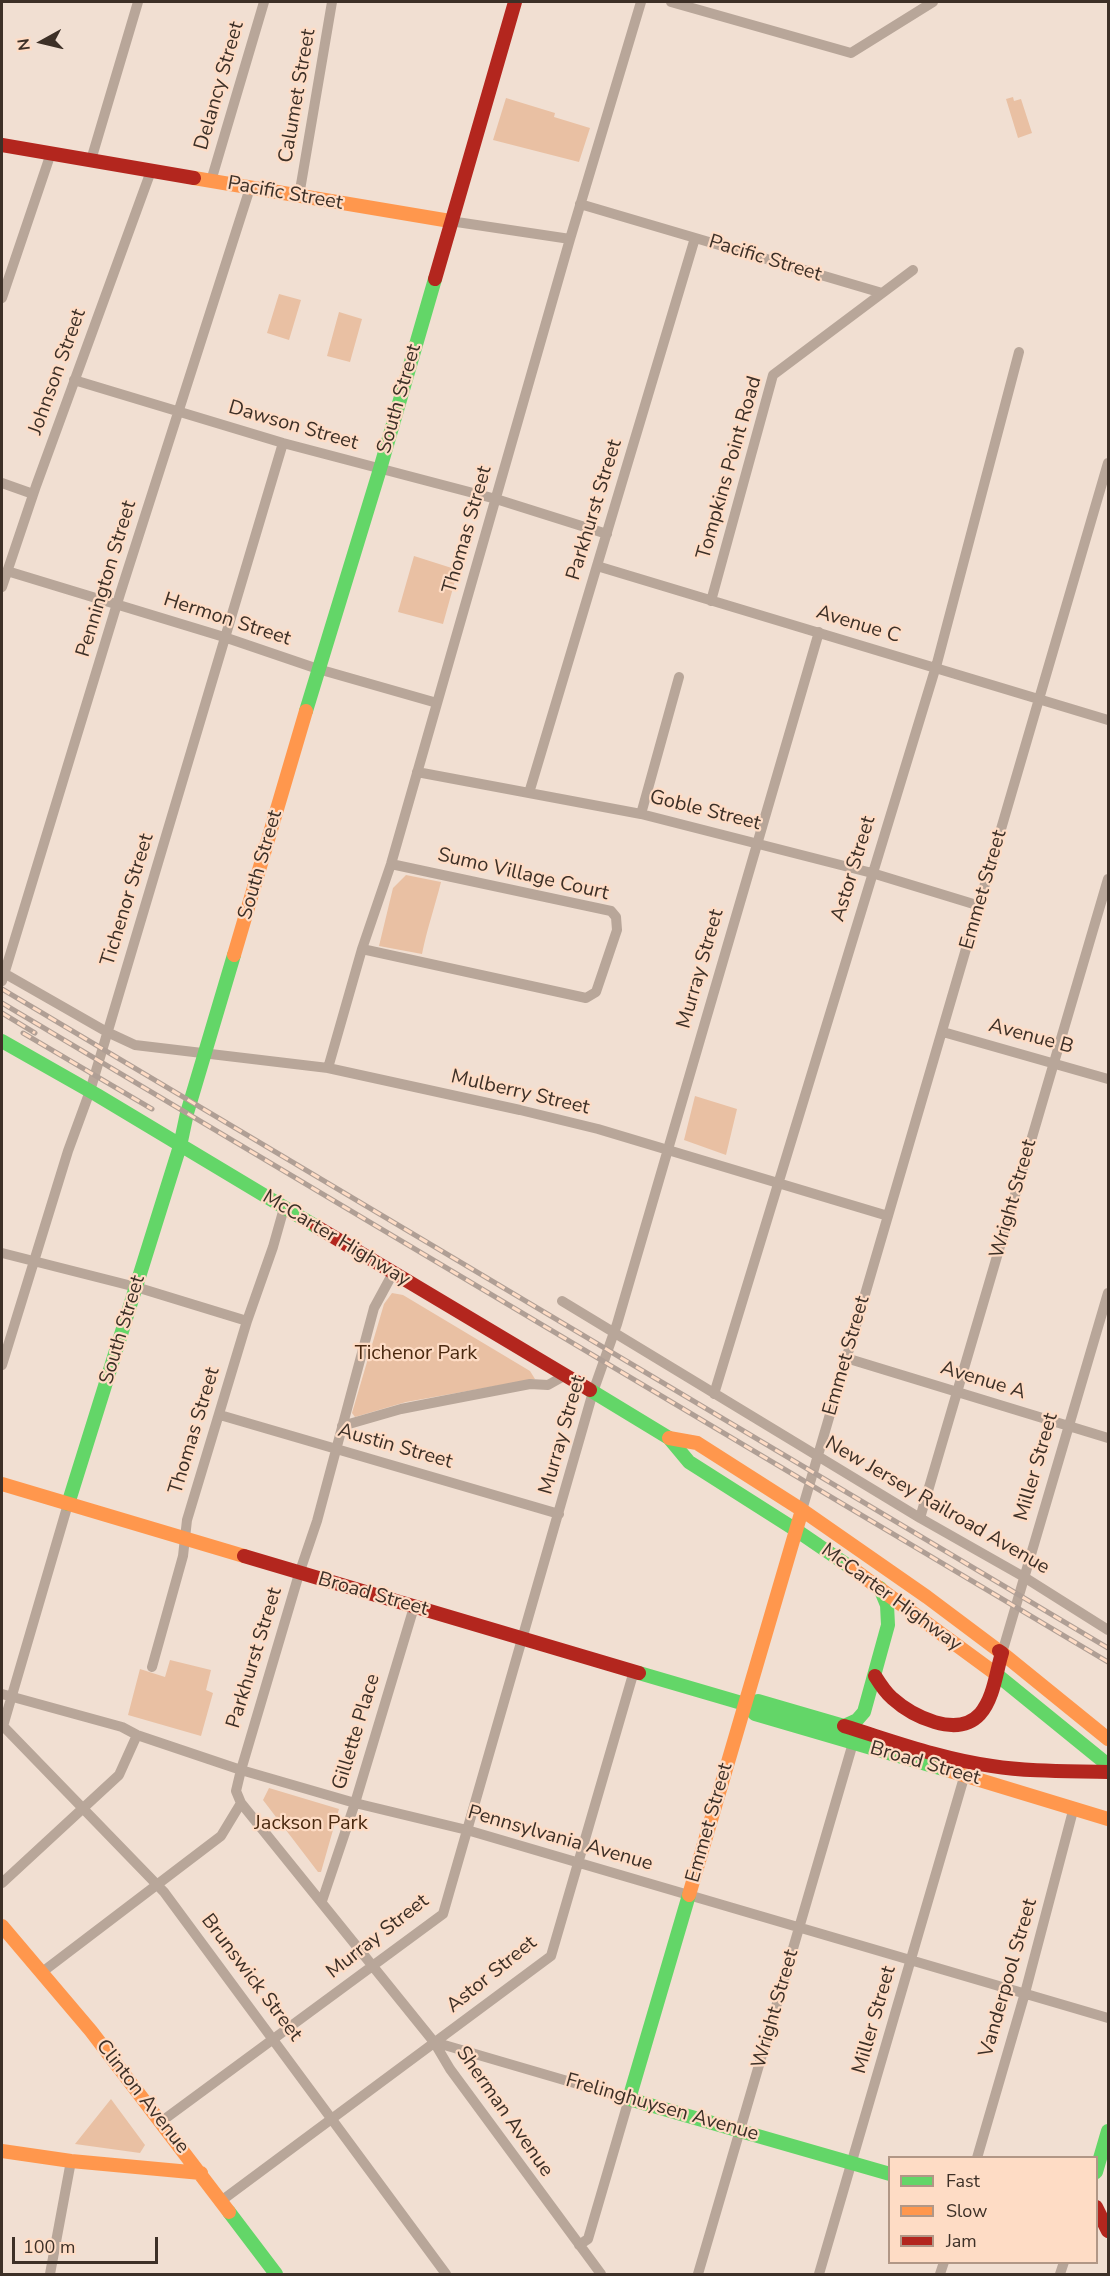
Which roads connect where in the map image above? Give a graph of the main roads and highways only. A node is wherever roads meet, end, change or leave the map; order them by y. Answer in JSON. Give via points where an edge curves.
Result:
{"nodes":[{"id":1,"x":515,"y":2,"type":"edge"},
{"id":2,"x":2,"y":145,"type":"edge"},
{"id":3,"x":450,"y":221,"type":"junction"},
{"id":4,"x":2,"y":1041,"type":"edge"},
{"id":5,"x":180,"y":1146,"type":"junction"},
{"id":6,"x":669,"y":1438,"type":"junction"},
{"id":7,"x":2,"y":1484,"type":"edge"},
{"id":8,"x":69,"y":1504,"type":"junction"},
{"id":9,"x":802,"y":1510,"type":"junction"},
{"id":10,"x":796,"y":1530,"type":"junction"},
{"id":11,"x":880,"y":1588,"type":"junction"},
{"id":12,"x":1002,"y":1653,"type":"junction"},
{"id":13,"x":996,"y":1674,"type":"junction"},
{"id":14,"x":875,"y":1676,"type":"junction"},
{"id":15,"x":745,"y":1704,"type":"junction"},
{"id":16,"x":844,"y":1726,"type":"junction"},
{"id":17,"x":1108,"y":1739,"type":"edge"},
{"id":18,"x":1108,"y":1765,"type":"edge"},
{"id":19,"x":1108,"y":1772,"type":"edge"},
{"id":20,"x":1108,"y":1819,"type":"edge"},
{"id":21,"x":2,"y":1926,"type":"edge"},
{"id":22,"x":629,"y":2099,"type":"joint"},
{"id":23,"x":1108,"y":2131,"type":"edge"},
{"id":24,"x":2,"y":2151,"type":"edge"},
{"id":25,"x":1098,"y":2165,"type":"edge"},
{"id":26,"x":201,"y":2173,"type":"junction"},
{"id":27,"x":888,"y":2173,"type":"edge"},
{"id":28,"x":1098,"y":2211,"type":"edge"},
{"id":29,"x":1108,"y":2231,"type":"edge"},
{"id":30,"x":276,"y":2274,"type":"edge"}],
"edges":[{"from":1,"to":3,"type":"main road","name":"South Street"},
{"from":2,"to":3,"type":"main road","name":"Pacific Street"},
{"from":3,"to":5,"type":"main road","name":"South Street"},
{"from":4,"to":5,"type":"main road","name":"McCarter Highway"},
{"from":5,"to":6,"type":"main road","name":"McCarter Highway"},
{"from":5,"to":8,"type":"main road","name":"South Street"},
{"from":6,"to":9,"type":"main road","name":"McCarter Highway","via":[[697,1443]]},
{"from":6,"to":10,"type":"main road","name":"McCarter Highway","via":[[689,1462]]},
{"from":7,"to":8,"type":"main road","name":"Broad Street"},
{"from":8,"to":15,"type":"main road","name":"Broad Street"},
{"from":9,"to":10,"type":"main road","name":"Emmet Street"},
{"from":9,"to":12,"type":"main road","name":"McCarter Highway"},
{"from":10,"to":11,"type":"main road","name":"McCarter Highway"},
{"from":10,"to":15,"type":"main road","name":"Emmet Street"},
{"from":11,"to":13,"type":"main road","name":"McCarter Highway"},
{"from":11,"to":14,"type":"main road","via":[[887,1605],[888,1625]]},
{"from":12,"to":13,"type":"main road"},
{"from":12,"to":17,"type":"main road","name":"McCarter Highway"},
{"from":13,"to":14,"type":"main road","via":[[980,1715],[957,1726],[903,1706],[887,1694]]},
{"from":13,"to":18,"type":"main road","name":"McCarter Highway"},
{"from":14,"to":16,"type":"main road","via":[[864,1712]]},
{"from":15,"to":16,"type":"main road","name":"Broad Street","via":[[758,1701]]},
{"from":15,"to":20,"type":"main road","name":"Broad Street","via":[[755,1714]]},
{"from":15,"to":22,"type":"main road","name":"Emmet Street"},
{"from":16,"to":19,"type":"main road","name":"Broad Street","via":[[988,1765]]},
{"from":21,"to":26,"type":"main road","name":"Clinton Avenue","via":[[91,2031]]},
{"from":22,"to":27,"type":"main road","name":"Frelinghuysen Avenue"},
{"from":23,"to":25,"type":"main road"},
{"from":24,"to":26,"type":"main road"},
{"from":26,"to":30,"type":"main road","name":"Clinton Avenue"},
{"from":28,"to":29,"type":"main road"}]}
